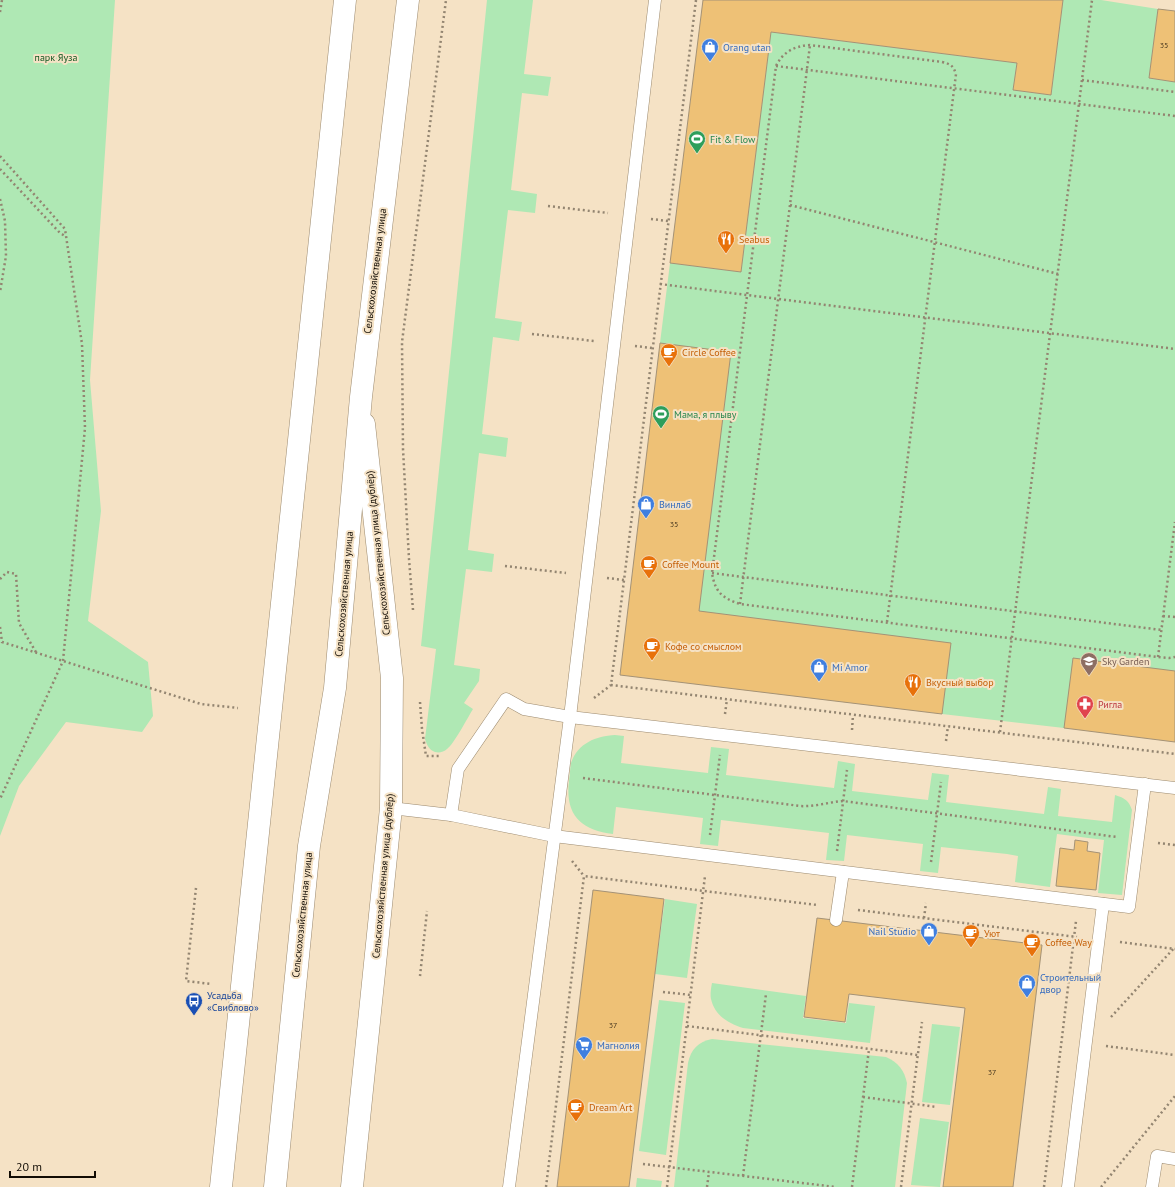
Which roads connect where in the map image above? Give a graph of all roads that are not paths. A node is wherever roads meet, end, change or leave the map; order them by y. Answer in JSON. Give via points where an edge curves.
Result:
{"nodes":[{"id":1,"x":345,"y":0,"type":"edge"},
{"id":2,"x":408,"y":0,"type":"edge"},
{"id":3,"x":656,"y":0,"type":"edge"},
{"id":4,"x":360,"y":397,"type":"junction"},
{"id":5,"x":570,"y":717,"type":"junction"},
{"id":6,"x":1145,"y":784,"type":"junction"},
{"id":7,"x":1175,"y":788,"type":"edge"},
{"id":8,"x":391,"y":808,"type":"junction"},
{"id":9,"x":451,"y":814,"type":"junction"},
{"id":10,"x":554,"y":836,"type":"junction"},
{"id":11,"x":838,"y":871,"type":"junction"},
{"id":12,"x":1103,"y":904,"type":"junction"},
{"id":13,"x":836,"y":920,"type":"dead end"},
{"id":14,"x":1175,"y":1159,"type":"edge"},
{"id":15,"x":221,"y":1187,"type":"edge"},
{"id":16,"x":275,"y":1187,"type":"edge"},
{"id":17,"x":352,"y":1187,"type":"edge"},
{"id":18,"x":509,"y":1187,"type":"edge"},
{"id":19,"x":1068,"y":1187,"type":"edge"},
{"id":20,"x":1152,"y":1187,"type":"edge"}],
"edges":[{"from":1,"to":15,"type":"main road"},
{"from":2,"to":4,"type":"main road","name":"Сельскохозяйственная улица"},
{"from":3,"to":5,"type":"lane"},
{"from":4,"to":8,"type":"main road","name":"Сельскохозяйственная улица (дублёр)","via":[[392,678]]},
{"from":4,"to":16,"type":"main road","name":"Сельскохозяйственная улица","via":[[336,688],[309,846]]},
{"from":5,"to":6,"type":"lane"},
{"from":5,"to":9,"type":"lane","via":[[524,709],[506,699],[458,769]]},
{"from":5,"to":10,"type":"lane"},
{"from":6,"to":7,"type":"lane"},
{"from":6,"to":12,"type":"lane","via":[[1129,907]]},
{"from":8,"to":9,"type":"lane"},
{"from":8,"to":17,"type":"main road","name":"Сельскохозяйственная улица (дублёр)"},
{"from":9,"to":10,"type":"lane"},
{"from":10,"to":11,"type":"lane"},
{"from":10,"to":18,"type":"lane"},
{"from":11,"to":12,"type":"lane"},
{"from":11,"to":13,"type":"lane"},
{"from":12,"to":19,"type":"lane"},
{"from":14,"to":20,"type":"lane","via":[[1157,1156]]}]}
